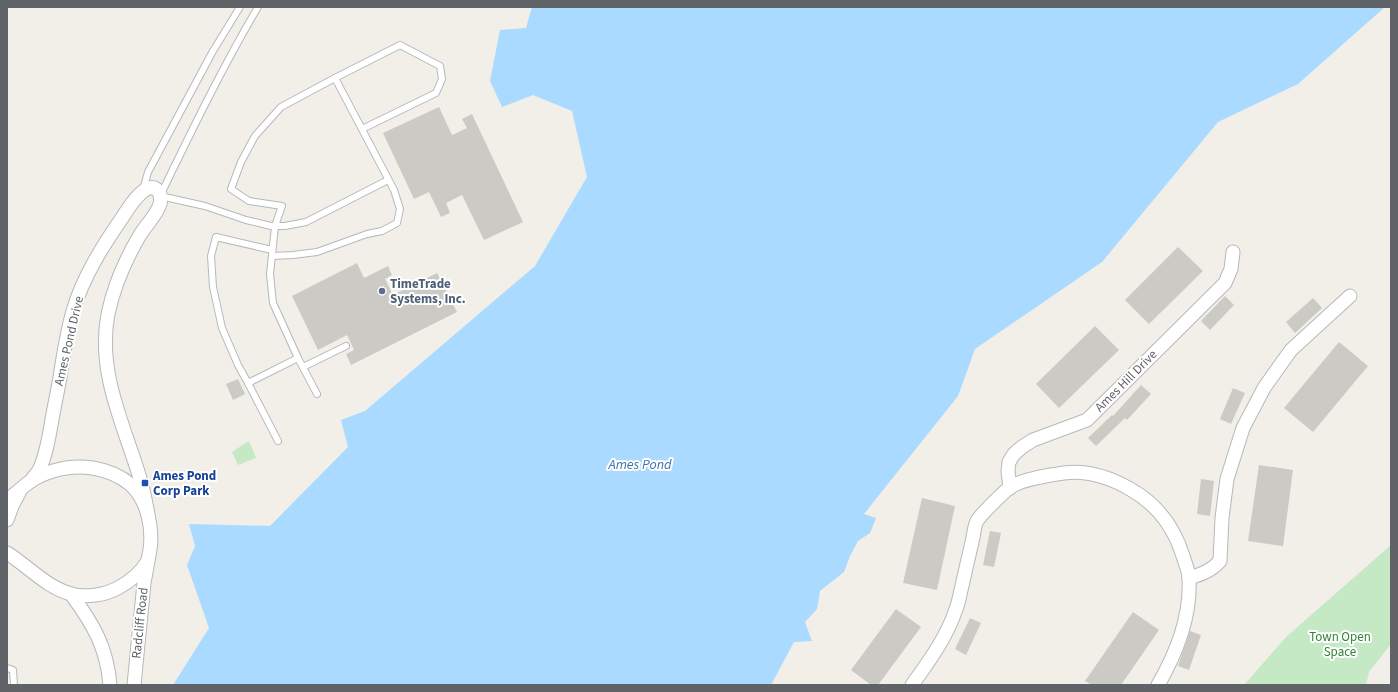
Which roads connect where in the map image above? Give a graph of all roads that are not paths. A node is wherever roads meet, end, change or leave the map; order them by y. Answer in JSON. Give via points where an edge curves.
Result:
{"nodes":[{"id":1,"x":240,"y":7,"type":"edge"},
{"id":2,"x":258,"y":7,"type":"edge"},
{"id":3,"x":335,"y":78,"type":"junction"},
{"id":4,"x":362,"y":130,"type":"junction"},
{"id":5,"x":388,"y":180,"type":"junction"},
{"id":6,"x":143,"y":192,"type":"junction"},
{"id":7,"x":160,"y":196,"type":"junction"},
{"id":8,"x":275,"y":226,"type":"junction"},
{"id":9,"x":1232,"y":252,"type":"dead end"},
{"id":10,"x":272,"y":253,"type":"junction"},
{"id":11,"x":1350,"y":296,"type":"dead end"},
{"id":12,"x":346,"y":346,"type":"dead end"},
{"id":13,"x":298,"y":358,"type":"junction"},
{"id":14,"x":303,"y":367,"type":"junction"},
{"id":15,"x":248,"y":383,"type":"junction"},
{"id":16,"x":317,"y":394,"type":"dead end"},
{"id":17,"x":278,"y":441,"type":"dead end"},
{"id":18,"x":26,"y":485,"type":"junction"},
{"id":19,"x":1010,"y":488,"type":"junction"},
{"id":20,"x":7,"y":500,"type":"edge"},
{"id":21,"x":148,"y":515,"type":"junction"},
{"id":22,"x":7,"y":520,"type":"edge"},
{"id":23,"x":8,"y":552,"type":"edge"},
{"id":24,"x":148,"y":561,"type":"junction"},
{"id":25,"x":1189,"y":578,"type":"junction"},
{"id":26,"x":71,"y":594,"type":"junction"},
{"id":27,"x":7,"y":668,"type":"edge"},
{"id":28,"x":14,"y":685,"type":"edge"},
{"id":29,"x":110,"y":685,"type":"edge"},
{"id":30,"x":134,"y":685,"type":"edge"},
{"id":31,"x":912,"y":685,"type":"edge"},
{"id":32,"x":1158,"y":685,"type":"edge"}],
"edges":[{"from":1,"to":6,"type":"lane","via":[[148,172]]},
{"from":2,"to":7,"type":"lane","via":[[212,90]]},
{"from":3,"to":4,"type":"lane"},
{"from":3,"to":4,"type":"lane","via":[[400,45],[440,66],[442,79],[436,93]]},
{"from":3,"to":8,"type":"lane","via":[[281,107],[255,136],[241,162],[231,189],[249,201],[282,206]]},
{"from":4,"to":5,"type":"lane"},
{"from":5,"to":8,"type":"lane","via":[[306,222]]},
{"from":5,"to":10,"type":"lane","via":[[400,209],[398,223],[382,232],[367,234],[317,252],[293,255]]},
{"from":6,"to":7,"type":"street","via":[[153,188],[158,190]]},
{"from":6,"to":18,"type":"street","name":"Ames Pond Drive","via":[[132,202],[106,241],[79,292],[66,342],[48,440],[39,469]]},
{"from":7,"to":8,"type":"lane"},
{"from":7,"to":21,"type":"street","name":"Ames Pond Drive","via":[[159,206],[140,235],[114,289],[106,338],[110,386],[139,476]]},
{"from":8,"to":10,"type":"lane"},
{"from":9,"to":19,"type":"street","name":"Ames Hill Drive","via":[[1231,269],[1225,283],[1087,420],[1033,440],[1014,454],[1009,462]]},
{"from":10,"to":13,"type":"lane","via":[[270,274],[273,303]]},
{"from":10,"to":15,"type":"lane","via":[[216,237],[211,256],[213,287],[222,328]]},
{"from":11,"to":25,"type":"street","via":[[1291,350],[1264,388],[1243,428],[1227,479],[1220,561],[1206,572]]},
{"from":12,"to":14,"type":"lane"},
{"from":13,"to":14,"type":"lane"},
{"from":13,"to":15,"type":"lane"},
{"from":14,"to":16,"type":"lane"},
{"from":15,"to":17,"type":"lane"},
{"from":18,"to":20,"type":"street","name":"Ames Pond Drive"},
{"from":18,"to":21,"type":"street","name":"Ames Pond Drive","via":[[52,471],[67,468],[96,469],[111,473],[131,485]]},
{"from":18,"to":22,"type":"street","name":"Ames Pond Drive","via":[[12,506]]},
{"from":19,"to":25,"type":"street","via":[[1033,479],[1082,472],[1112,479],[1126,486],[1150,502],[1169,524],[1176,537]]},
{"from":19,"to":31,"type":"street","via":[[977,521],[957,609],[941,642]]},
{"from":21,"to":24,"type":"street","name":"Ames Pond Drive","via":[[151,534]]},
{"from":23,"to":26,"type":"street","via":[[46,582]]},
{"from":24,"to":26,"type":"street","via":[[123,586],[112,591],[82,596]]},
{"from":24,"to":30,"type":"street","name":"Radcliff Road"},
{"from":25,"to":32,"type":"street","via":[[1183,627],[1168,668]]},
{"from":26,"to":29,"type":"street","via":[[96,630],[102,645]]},
{"from":27,"to":28,"type":"lane","via":[[13,670]]}]}
